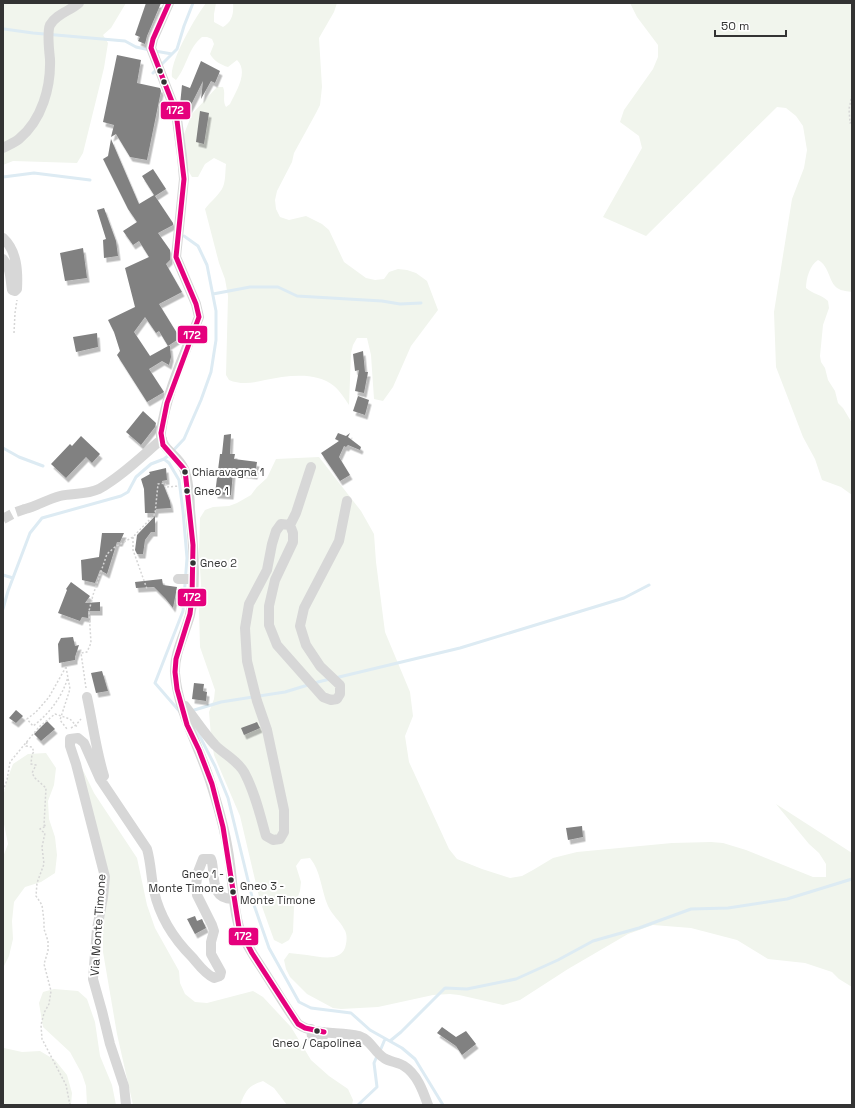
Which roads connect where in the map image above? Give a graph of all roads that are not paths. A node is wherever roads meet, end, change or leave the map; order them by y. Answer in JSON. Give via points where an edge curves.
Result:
{"nodes":[{"id":1,"x":79,"y":3,"type":"edge"},
{"id":2,"x":169,"y":3,"type":"edge"},
{"id":3,"x":3,"y":148,"type":"edge"},
{"id":4,"x":3,"y":238,"type":"edge"},
{"id":5,"x":3,"y":259,"type":"edge"},
{"id":6,"x":162,"y":442,"type":"junction"},
{"id":7,"x":311,"y":467,"type":"dead end"},
{"id":8,"x":69,"y":487,"type":"dead end"},
{"id":9,"x":60,"y":496,"type":"junction"},
{"id":10,"x":347,"y":501,"type":"dead end"},
{"id":11,"x":25,"y":509,"type":"tunnel mouth"},
{"id":12,"x":290,"y":525,"type":"junction"},
{"id":13,"x":178,"y":579,"type":"dead end"},
{"id":14,"x":193,"y":579,"type":"junction"},
{"id":15,"x":87,"y":697,"type":"road end"},
{"id":16,"x":181,"y":700,"type":"junction"},
{"id":17,"x":106,"y":787,"type":"junction"},
{"id":18,"x":234,"y":899,"type":"junction"},
{"id":19,"x":126,"y":1105,"type":"edge"},
{"id":20,"x":428,"y":1105,"type":"edge"}],
"edges":[{"from":1,"to":3,"type":"street","via":[[55,18],[49,26],[50,73],[46,94],[30,128],[18,140]]},
{"from":2,"to":6,"type":"street","via":[[152,48],[176,112],[184,179],[176,257],[196,304],[199,318],[167,403],[161,433]]},
{"from":4,"to":5,"type":"street","via":[[14,252],[17,290],[12,290],[9,269]]},
{"from":6,"to":9,"type":"street","via":[[98,489]]},
{"from":6,"to":14,"type":"street","via":[[185,470],[193,545]]},
{"from":7,"to":12,"type":"street"},
{"from":8,"to":9,"type":"street"},
{"from":9,"to":11,"type":"street"},
{"from":10,"to":12,"type":"street","via":[[338,541],[304,608],[300,626],[306,645],[320,666],[340,685],[337,699],[323,697],[277,645],[269,625],[269,606],[275,580],[294,542]]},
{"from":12,"to":16,"type":"street","via":[[281,524],[276,531],[267,570],[249,604],[245,628],[247,661],[267,730],[284,810],[284,832],[280,839],[273,840],[266,836],[244,772],[202,730]]},
{"from":13,"to":14,"type":"street"},
{"from":14,"to":16,"type":"street","via":[[190,614],[176,658],[175,672]]},
{"from":15,"to":17,"type":"street","name":"Via Monte Timone"},
{"from":16,"to":18,"type":"street","via":[[187,725],[200,750],[212,784],[224,827]]},
{"from":17,"to":18,"type":"street","name":"Via Monte Timone","via":[[147,849],[160,914],[180,946],[214,978],[220,976],[221,972],[211,954],[214,931],[197,895],[196,885],[203,859],[211,859],[216,889],[221,896]]},
{"from":17,"to":19,"type":"street","name":"Via Monte Timone","via":[[100,780],[84,743],[78,738],[70,739],[104,877],[93,979],[124,1086]]},
{"from":18,"to":20,"type":"street","via":[[239,928],[252,953],[298,1024],[324,1032],[365,1039],[384,1058],[404,1065],[414,1075]]}]}
